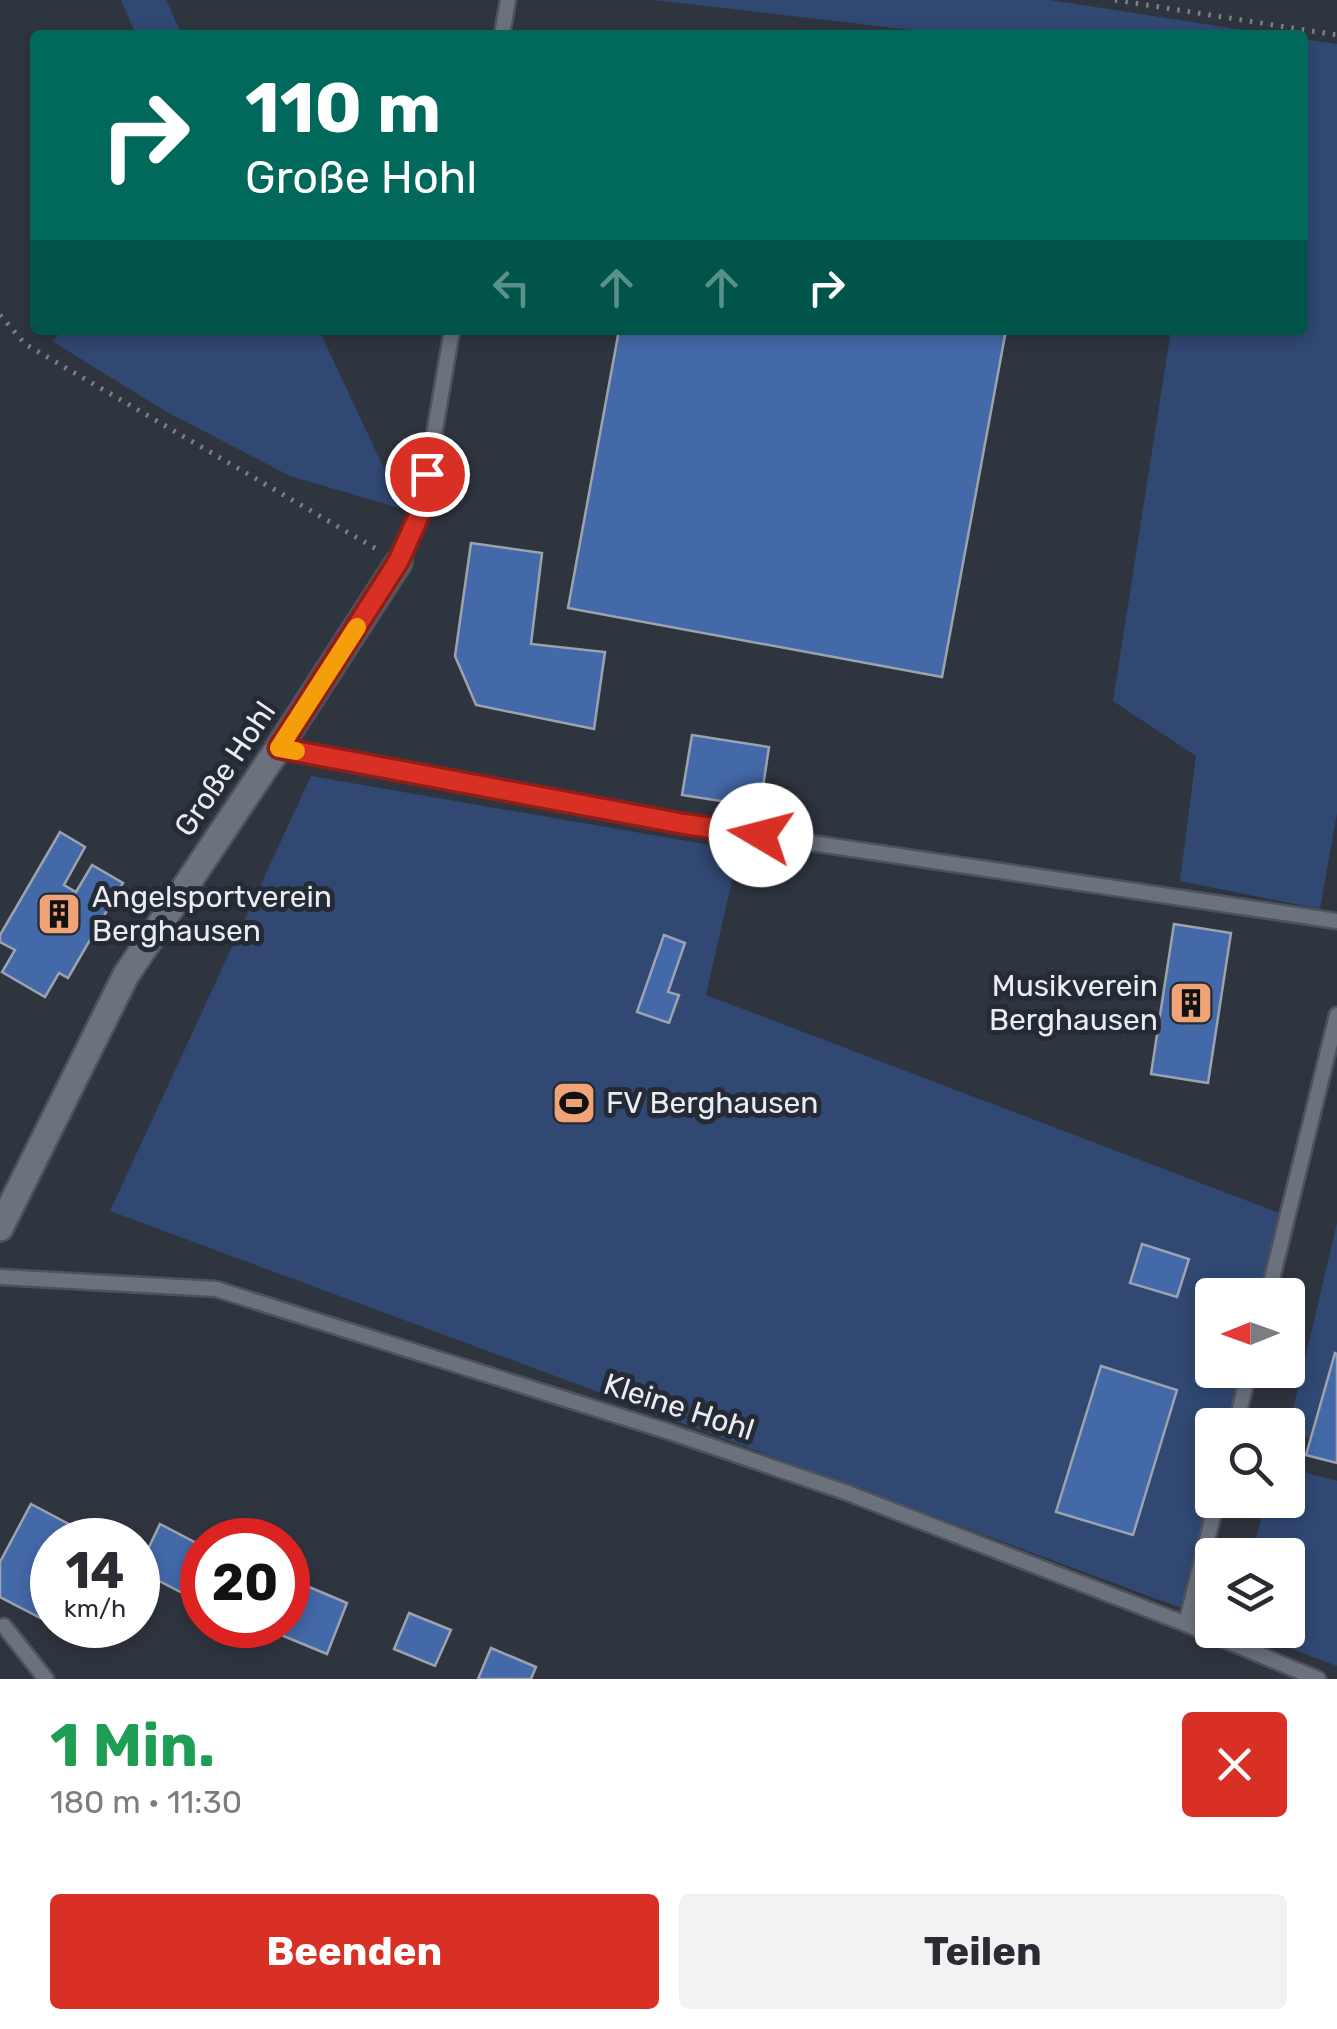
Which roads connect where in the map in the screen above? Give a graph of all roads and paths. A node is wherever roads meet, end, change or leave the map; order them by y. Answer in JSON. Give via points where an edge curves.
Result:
{"nodes":[{"id":1,"x":508,"y":0,"type":"edge"},
{"id":2,"x":1114,"y":0,"type":"edge"},
{"id":3,"x":503,"y":30,"type":"edge"},
{"id":4,"x":1305,"y":30,"type":"edge"},
{"id":5,"x":1308,"y":30,"type":"edge"},
{"id":6,"x":1337,"y":35,"type":"edge"},
{"id":7,"x":0,"y":315,"type":"edge"},
{"id":8,"x":451,"y":335,"type":"edge"},
{"id":9,"x":398,"y":562,"type":"junction"},
{"id":10,"x":279,"y":748,"type":"junction"},
{"id":11,"x":1337,"y":921,"type":"edge"},
{"id":12,"x":1337,"y":1015,"type":"edge"},
{"id":13,"x":0,"y":1228,"type":"edge"},
{"id":14,"x":0,"y":1277,"type":"edge"},
{"id":15,"x":1272,"y":1278,"type":"edge"},
{"id":16,"x":1212,"y":1518,"type":"edge"},
{"id":17,"x":1186,"y":1624,"type":"junction"},
{"id":18,"x":4,"y":1626,"type":"dead end"},
{"id":19,"x":46,"y":1679,"type":"edge"},
{"id":20,"x":1318,"y":1679,"type":"edge"}],
"edges":[{"from":1,"to":3,"type":"lane"},
{"from":2,"to":4,"type":"path"},
{"from":5,"to":6,"type":"path"},
{"from":7,"to":9,"type":"path","via":[[25,344]]},
{"from":8,"to":9,"type":"lane","via":[[421,511]]},
{"from":9,"to":10,"type":"street","name":"Große Hohl"},
{"from":10,"to":11,"type":"lane","via":[[684,824]]},
{"from":10,"to":13,"type":"street","name":"Große Hohl","via":[[126,975]]},
{"from":12,"to":15,"type":"lane"},
{"from":14,"to":17,"type":"lane","name":"Kleine Hohl","via":[[216,1289],[844,1492]]},
{"from":16,"to":17,"type":"lane"},
{"from":17,"to":20,"type":"lane","name":"Kleine Hohl"},
{"from":18,"to":19,"type":"lane"}]}
